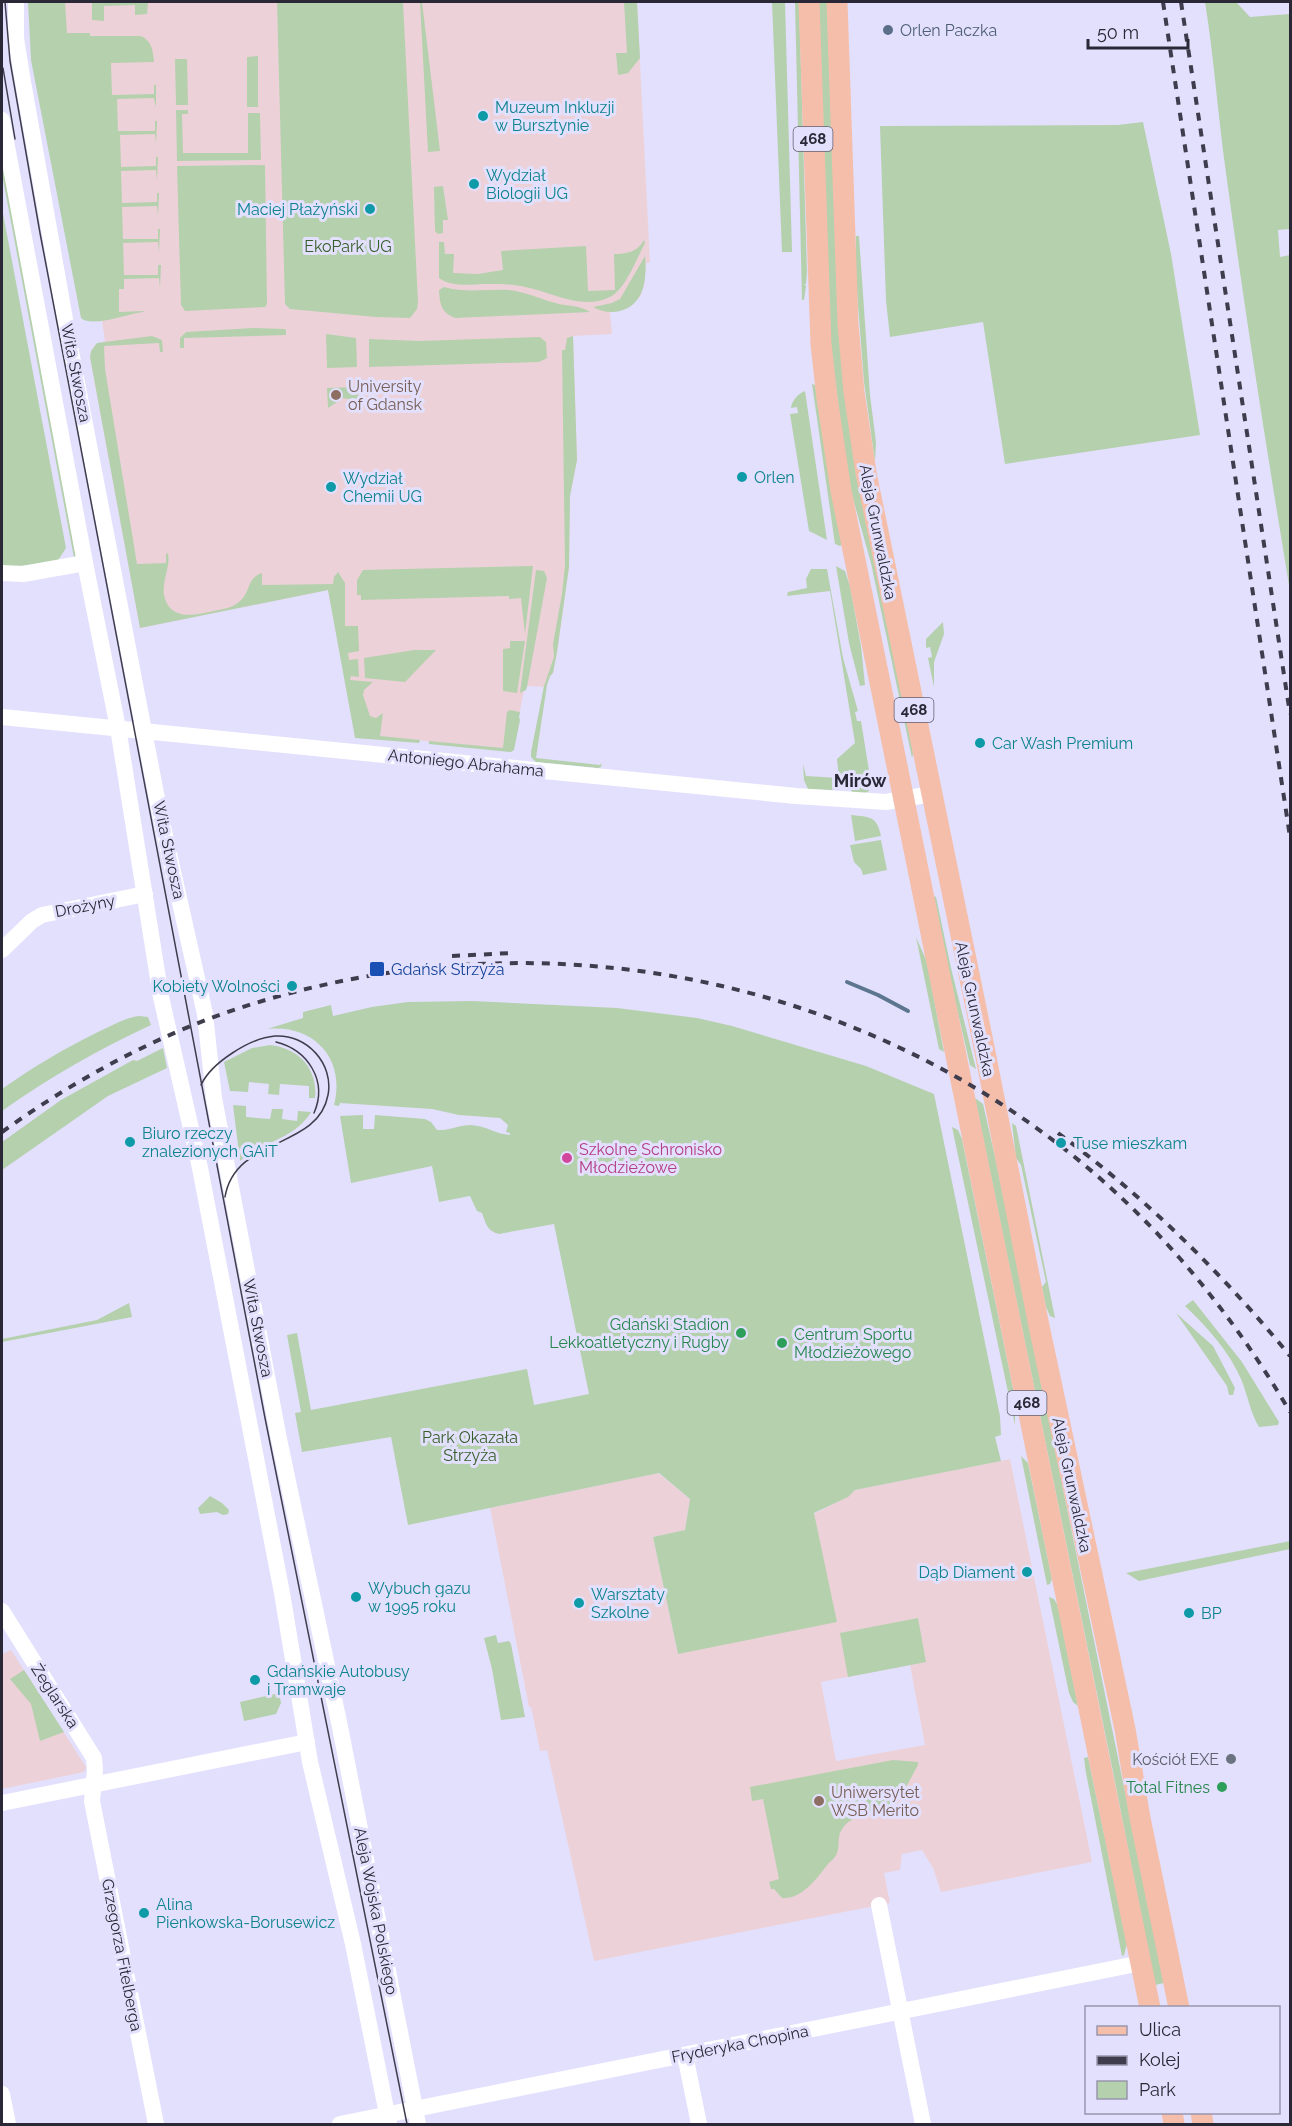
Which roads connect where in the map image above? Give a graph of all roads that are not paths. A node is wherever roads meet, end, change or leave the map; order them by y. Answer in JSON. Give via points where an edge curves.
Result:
{"nodes":[{"id":1,"x":16,"y":2,"type":"edge"},
{"id":2,"x":809,"y":2,"type":"edge"},
{"id":3,"x":837,"y":2,"type":"edge"},
{"id":4,"x":2,"y":120,"type":"edge"},
{"id":5,"x":85,"y":563,"type":"junction"},
{"id":6,"x":2,"y":573,"type":"edge"},
{"id":7,"x":2,"y":717,"type":"edge"},
{"id":8,"x":118,"y":728,"type":"junction"},
{"id":9,"x":145,"y":730,"type":"junction"},
{"id":10,"x":931,"y":794,"type":"junction"},
{"id":11,"x":904,"y":800,"type":"junction"},
{"id":12,"x":950,"y":884,"type":"junction"},
{"id":13,"x":922,"y":889,"type":"junction"},
{"id":14,"x":145,"y":894,"type":"junction"},
{"id":15,"x":2,"y":950,"type":"edge"},
{"id":16,"x":309,"y":1587,"type":"junction"},
{"id":17,"x":282,"y":1593,"type":"junction"},
{"id":18,"x":2,"y":1611,"type":"edge"},
{"id":19,"x":332,"y":1698,"type":"joint"},
{"id":20,"x":301,"y":1703,"type":"joint"},
{"id":21,"x":307,"y":1742,"type":"junction"},
{"id":22,"x":93,"y":1784,"type":"junction"},
{"id":23,"x":2,"y":1803,"type":"edge"},
{"id":24,"x":879,"y":1905,"type":"dead end"},
{"id":25,"x":1141,"y":1963,"type":"junction"},
{"id":26,"x":1150,"y":2006,"type":"edge"},
{"id":27,"x":1179,"y":2006,"type":"edge"},
{"id":28,"x":901,"y":2012,"type":"junction"},
{"id":29,"x":685,"y":2055,"type":"junction"},
{"id":30,"x":2,"y":2094,"type":"edge"},
{"id":31,"x":416,"y":2117,"type":"edge"},
{"id":32,"x":387,"y":2120,"type":"edge"},
{"id":33,"x":8,"y":2124,"type":"edge"},
{"id":34,"x":156,"y":2124,"type":"edge"},
{"id":35,"x":340,"y":2124,"type":"edge"},
{"id":36,"x":699,"y":2124,"type":"edge"},
{"id":37,"x":923,"y":2124,"type":"edge"}],
"edges":[{"from":1,"to":9,"type":"street","name":"Wita Stwosza","via":[[16,38],[47,224]]},
{"from":2,"to":11,"type":"main road","name":"Aleja Grunwaldzka","number":"468","via":[[821,344],[827,398],[841,491]]},
{"from":3,"to":10,"type":"main road","name":"Aleja Grunwaldzka","number":"468","via":[[848,324],[854,392],[866,473]]},
{"from":4,"to":5,"type":"street","name":"Wita Stwosza"},
{"from":5,"to":6,"type":"street","via":[[23,574]]},
{"from":5,"to":8,"type":"street","name":"Wita Stwosza"},
{"from":7,"to":8,"type":"street","name":"Antoniego Abrahama"},
{"from":8,"to":9,"type":"street","name":"Antoniego Abrahama"},
{"from":8,"to":14,"type":"street","name":"Wita Stwosza"},
{"from":9,"to":11,"type":"street","name":"Antoniego Abrahama","via":[[796,796],[876,802]]},
{"from":9,"to":16,"type":"street","name":"Wita Stwosza","via":[[205,1014],[214,1098]]},
{"from":10,"to":11,"type":"street","name":"Antoniego Abrahama"},
{"from":10,"to":12,"type":"main road","name":"Aleja Grunwaldzka","number":"468"},
{"from":11,"to":13,"type":"main road","name":"Aleja Grunwaldzka","number":"468"},
{"from":12,"to":13,"type":"main road"},
{"from":12,"to":27,"type":"main road","name":"Aleja Grunwaldzka","number":"468"},
{"from":13,"to":25,"type":"main road","name":"Aleja Grunwaldzka","number":"468"},
{"from":14,"to":15,"type":"street","name":"Drożyny","via":[[42,915]]},
{"from":14,"to":17,"type":"street","name":"Wita Stwosza","via":[[161,997],[200,1168]]},
{"from":16,"to":17,"type":"street"},
{"from":16,"to":19,"type":"street","name":"Wita Stwosza"},
{"from":17,"to":20,"type":"street","name":"Wita Stwosza"},
{"from":18,"to":22,"type":"street","name":"Żeglarska","via":[[92,1753]]},
{"from":19,"to":31,"type":"street","name":"Aleja Wojska Polskiego"},
{"from":20,"to":21,"type":"street","name":"Aleja Wojska Polskiego"},
{"from":21,"to":22,"type":"street"},
{"from":21,"to":32,"type":"street","name":"Aleja Wojska Polskiego","via":[[353,1944]]},
{"from":22,"to":23,"type":"street"},
{"from":22,"to":34,"type":"street","name":"Grzegorza Fitelberga","via":[[96,1822]]},
{"from":24,"to":28,"type":"street"},
{"from":25,"to":26,"type":"main road","name":"Aleja Grunwaldzka","number":"468"},
{"from":25,"to":28,"type":"street","name":"Fryderyka Chopina"},
{"from":28,"to":29,"type":"street","name":"Fryderyka Chopina"},
{"from":28,"to":37,"type":"street"},
{"from":29,"to":31,"type":"street","name":"Fryderyka Chopina"},
{"from":29,"to":36,"type":"street"},
{"from":30,"to":33,"type":"street"},
{"from":31,"to":32,"type":"street","name":"Fryderyka Chopina"},
{"from":32,"to":35,"type":"street","name":"Fryderyka Chopina"}]}
